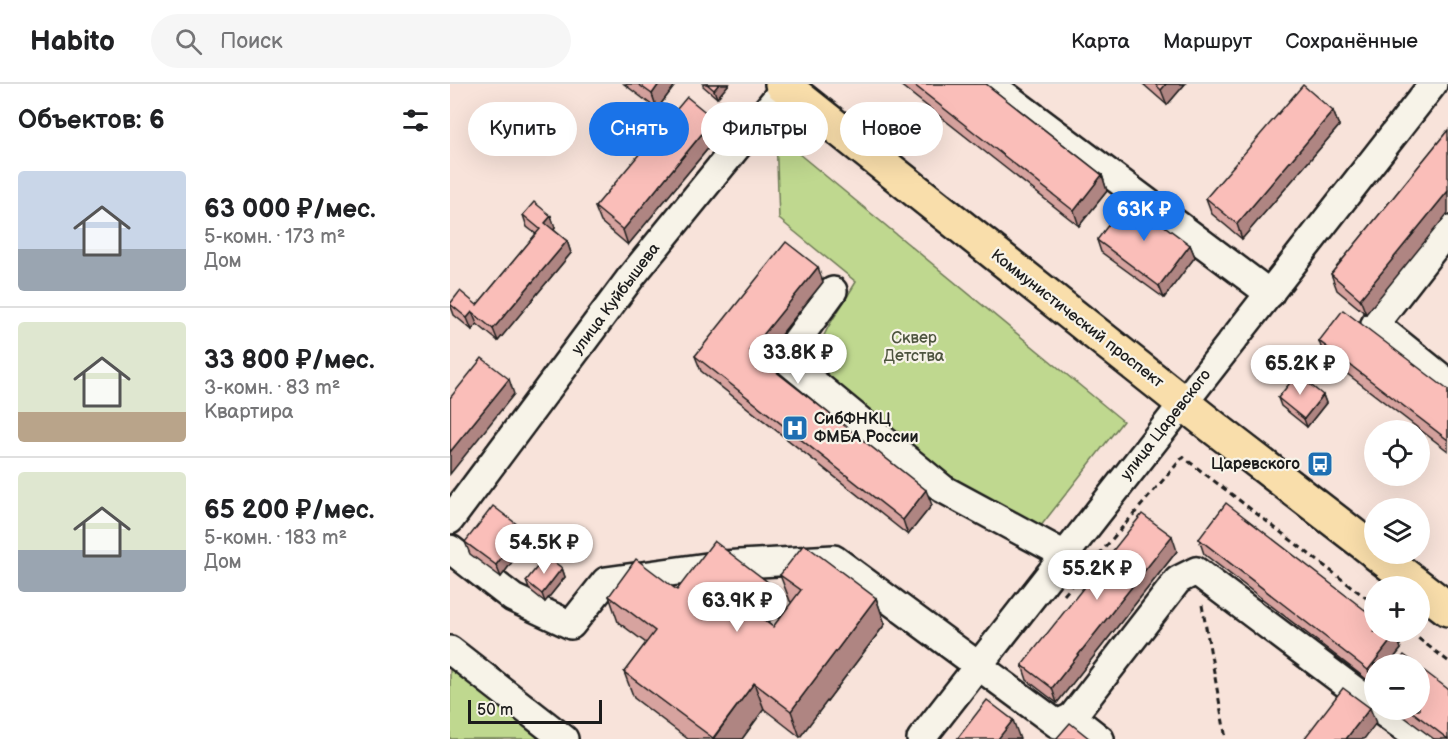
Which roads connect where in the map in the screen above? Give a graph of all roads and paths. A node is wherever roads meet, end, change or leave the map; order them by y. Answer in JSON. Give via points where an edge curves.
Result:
{"nodes":[{"id":1,"x":990,"y":84,"type":"edge"},
{"id":2,"x":1433,"y":84,"type":"edge"},
{"id":3,"x":785,"y":85,"type":"edge"},
{"id":4,"x":1448,"y":230,"type":"edge"},
{"id":5,"x":833,"y":291,"type":"dead end"},
{"id":6,"x":1270,"y":294,"type":"junction"},
{"id":7,"x":1448,"y":383,"type":"edge"},
{"id":8,"x":1183,"y":403,"type":"junction"},
{"id":9,"x":450,"y":520,"type":"edge"},
{"id":10,"x":1364,"y":544,"type":"edge"},
{"id":11,"x":450,"y":549,"type":"edge"},
{"id":12,"x":1065,"y":555,"type":"junction"},
{"id":13,"x":1389,"y":564,"type":"edge"},
{"id":14,"x":1196,"y":571,"type":"junction"},
{"id":15,"x":1364,"y":596,"type":"edge"},
{"id":16,"x":1061,"y":598,"type":"dead end"},
{"id":17,"x":1448,"y":609,"type":"edge"},
{"id":18,"x":1423,"y":642,"type":"edge"},
{"id":19,"x":450,"y":650,"type":"edge"},
{"id":20,"x":1448,"y":661,"type":"edge"},
{"id":21,"x":978,"y":667,"type":"junction"},
{"id":22,"x":1364,"y":697,"type":"edge"},
{"id":23,"x":1392,"y":720,"type":"edge"},
{"id":24,"x":1061,"y":727,"type":"edge"},
{"id":25,"x":1414,"y":738,"type":"edge"},
{"id":26,"x":564,"y":739,"type":"edge"},
{"id":27,"x":921,"y":739,"type":"edge"},
{"id":28,"x":1100,"y":739,"type":"edge"},
{"id":29,"x":1226,"y":739,"type":"edge"}],
"edges":[{"from":1,"to":6,"type":"street"},
{"from":2,"to":6,"type":"street","name":"улица Царевского"},
{"from":3,"to":8,"type":"main road","name":"Коммунистический проспект"},
{"from":3,"to":9,"type":"street","name":"улица Куйбышева","via":[[631,277]]},
{"from":4,"to":7,"type":"street","via":[[1375,324]]},
{"from":5,"to":12,"type":"street","via":[[784,358],[943,489]]},
{"from":6,"to":8,"type":"street","name":"улица Царевского"},
{"from":8,"to":10,"type":"main road","name":"Коммунистический проспект"},
{"from":8,"to":12,"type":"street","name":"улица Царевского"},
{"from":11,"to":21,"type":"street","via":[[513,598],[571,625],[606,581],[721,565],[834,559]]},
{"from":12,"to":21,"type":"street","name":"улица Царевского"},
{"from":13,"to":17,"type":"main road","name":"Коммунистический проспект"},
{"from":14,"to":22,"type":"street"},
{"from":14,"to":24,"type":"street","via":[[1178,580]]},
{"from":14,"to":29,"type":"path"},
{"from":15,"to":16,"type":"path","via":[[1183,457]]},
{"from":18,"to":20,"type":"path"},
{"from":19,"to":26,"type":"street"},
{"from":21,"to":24,"type":"street"},
{"from":21,"to":27,"type":"street","name":"улица Царевского"},
{"from":23,"to":25,"type":"street"},
{"from":24,"to":28,"type":"street"}]}
